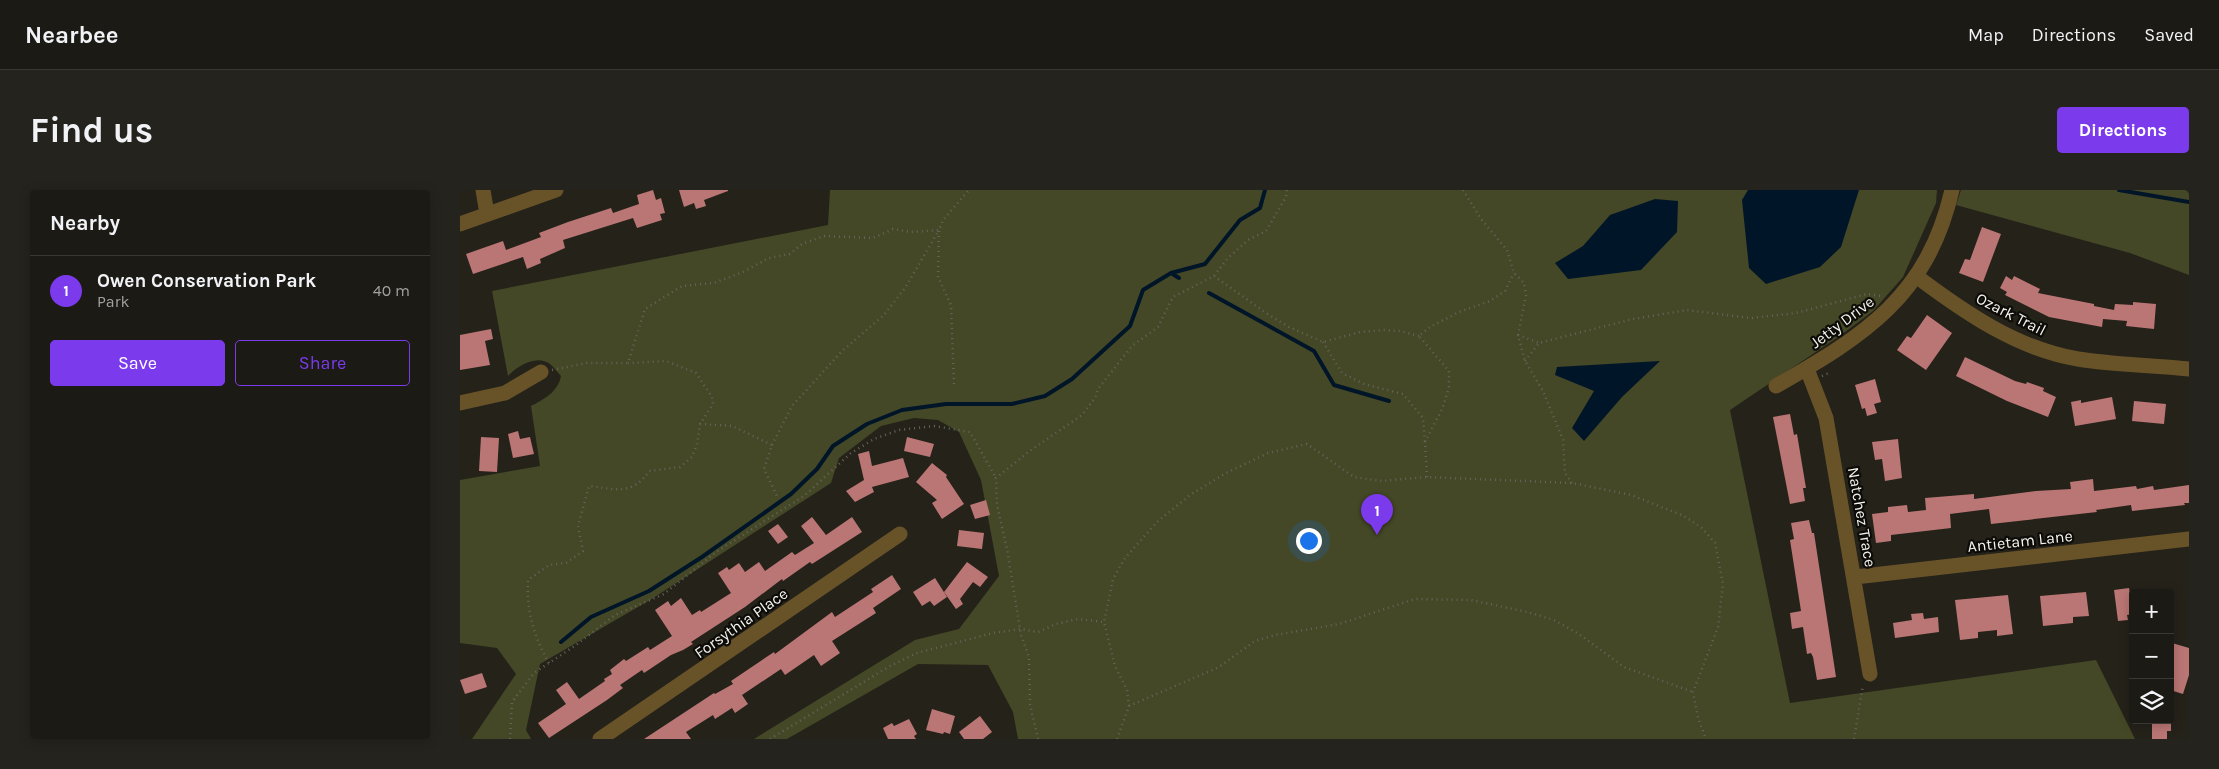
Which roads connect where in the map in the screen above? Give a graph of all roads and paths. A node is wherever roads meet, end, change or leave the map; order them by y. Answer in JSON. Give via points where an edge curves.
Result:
{"nodes":[{"id":1,"x":483,"y":190,"type":"edge"},
{"id":2,"x":556,"y":190,"type":"edge"},
{"id":3,"x":969,"y":190,"type":"edge"},
{"id":4,"x":1287,"y":190,"type":"edge"},
{"id":5,"x":1463,"y":190,"type":"edge"},
{"id":6,"x":1952,"y":190,"type":"edge"},
{"id":7,"x":487,"y":214,"type":"junction"},
{"id":8,"x":460,"y":224,"type":"edge"},
{"id":9,"x":940,"y":230,"type":"junction"},
{"id":10,"x":1514,"y":272,"type":"junction"},
{"id":11,"x":1214,"y":276,"type":"junction"},
{"id":12,"x":1916,"y":276,"type":"junction"},
{"id":13,"x":1880,"y":296,"type":"dead end"},
{"id":14,"x":1518,"y":335,"type":"junction"},
{"id":15,"x":1420,"y":336,"type":"junction"},
{"id":16,"x":1323,"y":342,"type":"junction"},
{"id":17,"x":1539,"y":343,"type":"junction"},
{"id":18,"x":1525,"y":361,"type":"junction"},
{"id":19,"x":628,"y":363,"type":"junction"},
{"id":20,"x":1807,"y":369,"type":"junction"},
{"id":21,"x":2189,"y":369,"type":"edge"},
{"id":22,"x":541,"y":372,"type":"joint"},
{"id":23,"x":954,"y":384,"type":"dead end"},
{"id":24,"x":1776,"y":386,"type":"dead end"},
{"id":25,"x":460,"y":403,"type":"edge"},
{"id":26,"x":700,"y":424,"type":"junction"},
{"id":27,"x":1425,"y":442,"type":"junction"},
{"id":28,"x":772,"y":445,"type":"junction"},
{"id":29,"x":1427,"y":476,"type":"junction"},
{"id":30,"x":996,"y":478,"type":"junction"},
{"id":31,"x":1572,"y":483,"type":"junction"},
{"id":32,"x":778,"y":498,"type":"dead end"},
{"id":33,"x":900,"y":534,"type":"dead end"},
{"id":34,"x":2189,"y":539,"type":"edge"},
{"id":35,"x":1855,"y":577,"type":"junction"},
{"id":36,"x":1104,"y":622,"type":"junction"},
{"id":37,"x":1020,"y":629,"type":"junction"},
{"id":38,"x":549,"y":663,"type":"junction"},
{"id":39,"x":1870,"y":674,"type":"joint"},
{"id":40,"x":1693,"y":692,"type":"junction"},
{"id":41,"x":1129,"y":706,"type":"junction"},
{"id":42,"x":510,"y":739,"type":"edge"},
{"id":43,"x":600,"y":739,"type":"edge"},
{"id":44,"x":770,"y":739,"type":"edge"},
{"id":45,"x":1038,"y":739,"type":"edge"},
{"id":46,"x":1118,"y":739,"type":"edge"},
{"id":47,"x":1706,"y":739,"type":"edge"},
{"id":48,"x":1854,"y":739,"type":"edge"}],
"edges":[{"from":1,"to":7,"type":"street"},
{"from":2,"to":7,"type":"street"},
{"from":3,"to":9,"type":"path","via":[[943,220]]},
{"from":4,"to":11,"type":"path","via":[[1266,231],[1248,240]]},
{"from":5,"to":10,"type":"path","via":[[1481,220],[1507,250]]},
{"from":6,"to":12,"type":"street","name":"Jetty Drive","via":[[1941,227]]},
{"from":7,"to":8,"type":"street"},
{"from":9,"to":19,"type":"path","via":[[911,232],[893,229],[873,238],[824,236],[802,244],[790,254],[769,258],[714,283],[682,286],[645,309]]},
{"from":9,"to":23,"type":"path","via":[[938,277],[951,305]]},
{"from":9,"to":28,"type":"path","via":[[905,288],[884,315],[842,351],[792,406]]},
{"from":10,"to":14,"type":"path","via":[[1524,283],[1526,295]]},
{"from":10,"to":15,"type":"path","via":[[1505,291],[1490,301],[1430,327]]},
{"from":11,"to":16,"type":"path","via":[[1269,315]]},
{"from":11,"to":30,"type":"path","via":[[1173,297],[1158,327],[1132,346],[1082,415]]},
{"from":12,"to":20,"type":"street","name":"Jetty Drive","via":[[1873,324]]},
{"from":12,"to":21,"type":"street","name":"Ozark Trail","via":[[1964,310],[2024,344],[2078,359]]},
{"from":13,"to":17,"type":"path","via":[[1867,294],[1796,313],[1751,318],[1687,310],[1633,319]]},
{"from":14,"to":17,"type":"path"},
{"from":14,"to":18,"type":"path"},
{"from":15,"to":16,"type":"path","via":[[1383,330],[1360,332]]},
{"from":15,"to":27,"type":"path","via":[[1449,371],[1449,388],[1442,410]]},
{"from":16,"to":27,"type":"path","via":[[1342,373],[1364,384],[1403,394],[1423,418]]},
{"from":17,"to":18,"type":"path"},
{"from":18,"to":31,"type":"path","via":[[1543,391],[1564,440],[1565,473]]},
{"from":19,"to":22,"type":"path","via":[[587,363]]},
{"from":19,"to":26,"type":"path","via":[[666,361],[696,373],[712,397],[712,404]]},
{"from":20,"to":24,"type":"street","name":"Jetty Drive"},
{"from":20,"to":35,"type":"street","name":"Natchez Trace","via":[[1826,418]]},
{"from":22,"to":25,"type":"street","via":[[505,393]]},
{"from":26,"to":28,"type":"path","via":[[732,426]]},
{"from":26,"to":38,"type":"path","via":[[692,458],[680,467],[649,471],[642,482],[624,490],[588,486],[578,526],[583,551],[566,563],[549,565],[528,580],[531,618],[538,645]]},
{"from":27,"to":29,"type":"path"},
{"from":28,"to":32,"type":"path","via":[[764,469]]},
{"from":29,"to":31,"type":"path"},
{"from":29,"to":36,"type":"path","via":[[1382,481],[1354,477],[1307,444],[1260,457],[1190,495],[1158,522],[1125,558],[1114,579]]},
{"from":30,"to":37,"type":"path","via":[[997,505]]},
{"from":30,"to":38,"type":"path","via":[[970,432],[934,426],[899,430],[874,439],[851,453],[804,496],[716,552],[664,594],[615,615]]},
{"from":31,"to":40,"type":"path","via":[[1631,495],[1684,516],[1702,528],[1715,543],[1723,584],[1718,627]]},
{"from":33,"to":43,"type":"street","name":"Forsythia Place"},
{"from":34,"to":35,"type":"street","name":"Antietam Lane"},
{"from":35,"to":39,"type":"street","name":"Natchez Trace"},
{"from":36,"to":37,"type":"path","via":[[1078,619],[1038,632]]},
{"from":36,"to":41,"type":"path","via":[[1115,666],[1127,690]]},
{"from":37,"to":44,"type":"path","via":[[993,632],[917,653]]},
{"from":37,"to":45,"type":"path","via":[[1029,657],[1030,704]]},
{"from":38,"to":42,"type":"path","via":[[534,673],[512,702]]},
{"from":39,"to":48,"type":"path","via":[[1863,682]]},
{"from":40,"to":41,"type":"path","via":[[1624,667],[1554,620],[1471,600],[1415,599],[1338,624],[1255,641],[1220,667]]},
{"from":40,"to":47,"type":"path"},
{"from":41,"to":46,"type":"path"}]}
